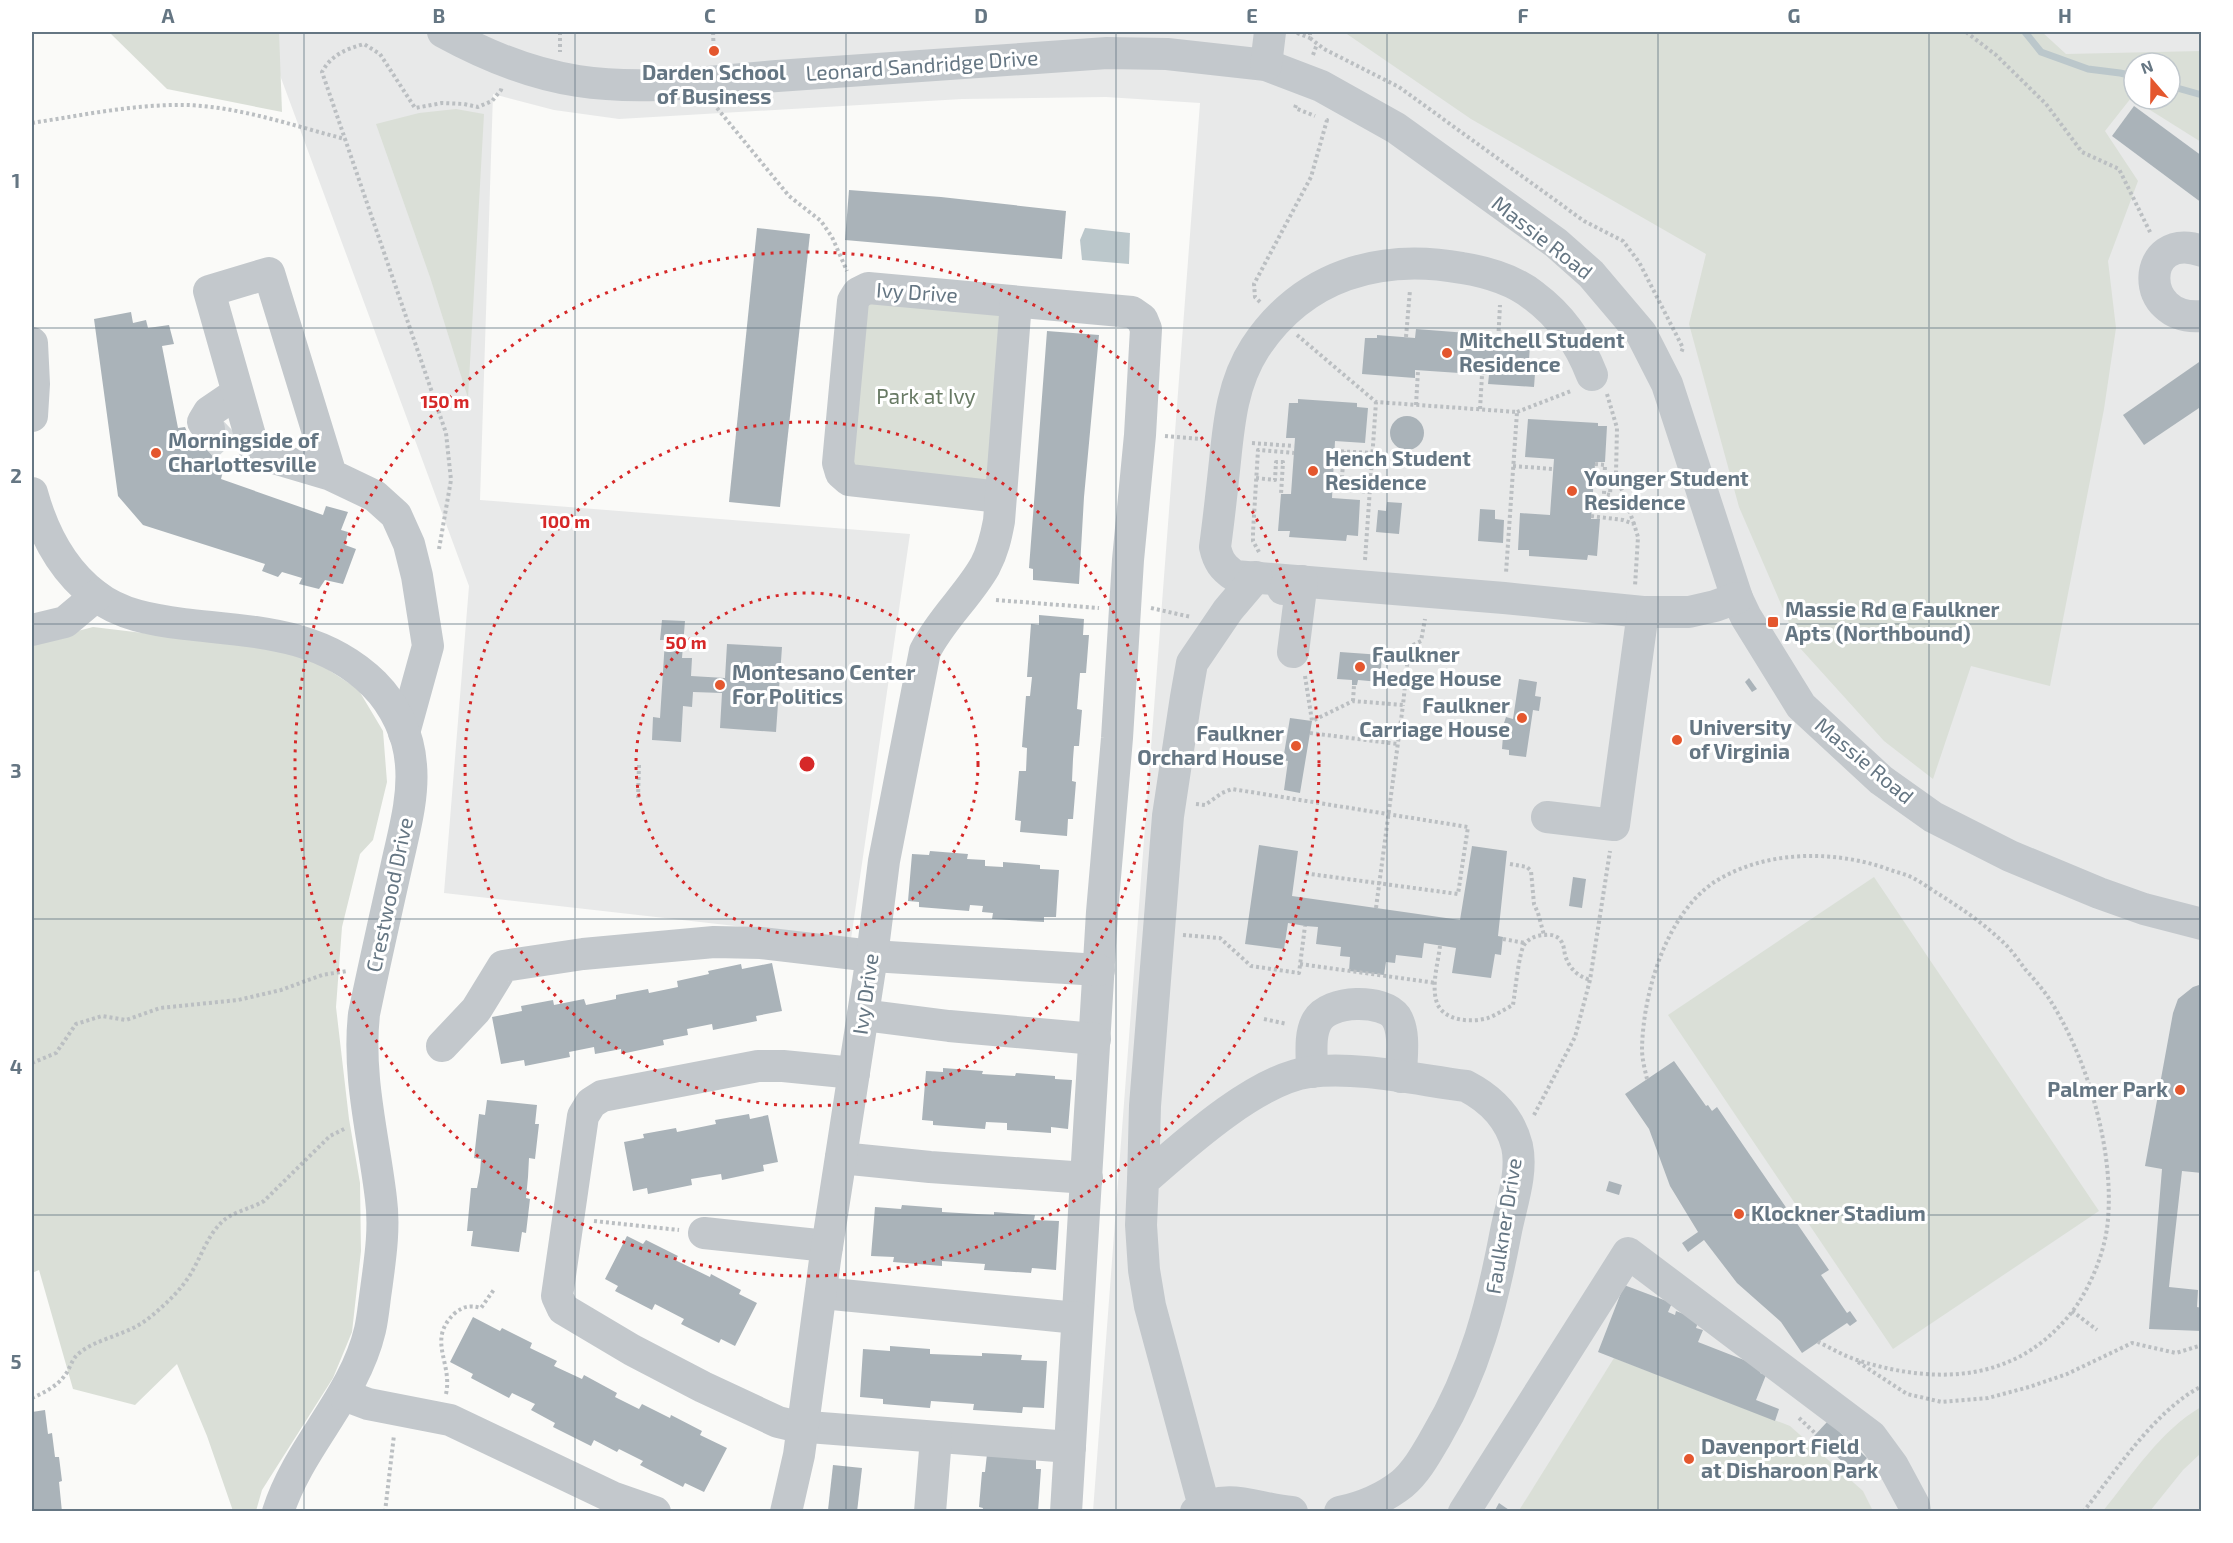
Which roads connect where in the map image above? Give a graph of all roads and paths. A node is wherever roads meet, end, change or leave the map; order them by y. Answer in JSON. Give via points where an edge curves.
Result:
{"nodes":[{"id":1,"x":443,"y":32,"type":"edge"},
{"id":2,"x":713,"y":32,"type":"edge"},
{"id":3,"x":1270,"y":32,"type":"edge"},
{"id":4,"x":1291,"y":32,"type":"edge"},
{"id":5,"x":1966,"y":32,"type":"edge"},
{"id":6,"x":1310,"y":38,"type":"dead end"},
{"id":7,"x":1317,"y":44,"type":"dead end"},
{"id":8,"x":713,"y":45,"type":"dead end"},
{"id":9,"x":505,"y":62,"type":"junction"},
{"id":10,"x":1266,"y":64,"type":"junction"},
{"id":11,"x":1305,"y":80,"type":"junction"},
{"id":12,"x":726,"y":120,"type":"dead end"},
{"id":13,"x":32,"y":123,"type":"edge"},
{"id":14,"x":345,"y":139,"type":"junction"},
{"id":15,"x":2143,"y":220,"type":"dead end"},
{"id":16,"x":2202,"y":252,"type":"edge"},
{"id":17,"x":1412,"y":263,"type":"junction"},
{"id":18,"x":1502,"y":279,"type":"junction"},
{"id":19,"x":858,"y":293,"type":"junction"},
{"id":20,"x":1016,"y":302,"type":"junction"},
{"id":21,"x":2202,"y":316,"type":"edge"},
{"id":22,"x":1278,"y":320,"type":"junction"},
{"id":23,"x":1406,"y":337,"type":"dead end"},
{"id":24,"x":32,"y":343,"type":"edge"},
{"id":25,"x":1498,"y":343,"type":"dead end"},
{"id":26,"x":1418,"y":370,"type":"dead end"},
{"id":27,"x":1482,"y":375,"type":"dead end"},
{"id":28,"x":1596,"y":379,"type":"junction"},
{"id":29,"x":33,"y":385,"type":"edge"},
{"id":30,"x":237,"y":393,"type":"junction"},
{"id":31,"x":1376,"y":402,"type":"junction"},
{"id":32,"x":1416,"y":405,"type":"junction"},
{"id":33,"x":1480,"y":409,"type":"junction"},
{"id":34,"x":1517,"y":412,"type":"junction"},
{"id":35,"x":32,"y":416,"type":"edge"},
{"id":36,"x":230,"y":441,"type":"junction"},
{"id":37,"x":1335,"y":451,"type":"dead end"},
{"id":38,"x":1344,"y":451,"type":"junction"},
{"id":39,"x":1294,"y":453,"type":"dead end"},
{"id":40,"x":1373,"y":453,"type":"junction"},
{"id":41,"x":1595,"y":464,"type":"dead end"},
{"id":42,"x":1514,"y":466,"type":"junction"},
{"id":43,"x":1553,"y":469,"type":"dead end"},
{"id":44,"x":331,"y":475,"type":"junction"},
{"id":45,"x":1256,"y":478,"type":"junction"},
{"id":46,"x":1617,"y":478,"type":"junction"},
{"id":47,"x":1332,"y":489,"type":"dead end"},
{"id":48,"x":1341,"y":490,"type":"junction"},
{"id":49,"x":1370,"y":492,"type":"junction"},
{"id":50,"x":32,"y":493,"type":"edge"},
{"id":51,"x":1281,"y":494,"type":"dead end"},
{"id":52,"x":1000,"y":497,"type":"junction"},
{"id":53,"x":1591,"y":516,"type":"dead end"},
{"id":54,"x":1634,"y":524,"type":"junction"},
{"id":55,"x":438,"y":551,"type":"dead end"},
{"id":56,"x":1260,"y":568,"type":"junction"},
{"id":57,"x":1302,"y":581,"type":"junction"},
{"id":58,"x":1363,"y":586,"type":"junction"},
{"id":59,"x":1431,"y":592,"type":"junction"},
{"id":60,"x":96,"y":596,"type":"junction"},
{"id":61,"x":1504,"y":598,"type":"junction"},
{"id":62,"x":1737,"y":598,"type":"junction"},
{"id":63,"x":959,"y":599,"type":"junction"},
{"id":64,"x":1125,"y":608,"type":"junction"},
{"id":65,"x":1228,"y":610,"type":"junction"},
{"id":66,"x":1638,"y":611,"type":"junction"},
{"id":67,"x":32,"y":630,"type":"edge"},
{"id":68,"x":1293,"y":652,"type":"joint"},
{"id":69,"x":1354,"y":685,"type":"dead end"},
{"id":70,"x":1353,"y":701,"type":"junction"},
{"id":71,"x":1403,"y":705,"type":"junction"},
{"id":72,"x":404,"y":733,"type":"junction"},
{"id":73,"x":1310,"y":733,"type":"dead end"},
{"id":74,"x":1398,"y":744,"type":"junction"},
{"id":75,"x":639,"y":765,"type":"dead end"},
{"id":76,"x":638,"y":798,"type":"dead end"},
{"id":77,"x":1171,"y":802,"type":"junction"},
{"id":78,"x":1389,"y":814,"type":"junction"},
{"id":79,"x":1548,"y":817,"type":"dead end"},
{"id":80,"x":1614,"y":825,"type":"junction"},
{"id":81,"x":1510,"y":864,"type":"dead end"},
{"id":82,"x":1303,"y":873,"type":"dead end"},
{"id":83,"x":1380,"y":883,"type":"junction"},
{"id":84,"x":1376,"y":908,"type":"dead end"},
{"id":85,"x":2202,"y":924,"type":"edge"},
{"id":86,"x":1305,"y":926,"type":"dead end"},
{"id":87,"x":1158,"y":932,"type":"junction"},
{"id":88,"x":1544,"y":935,"type":"junction"},
{"id":89,"x":1503,"y":939,"type":"dead end"},
{"id":90,"x":1526,"y":943,"type":"junction"},
{"id":91,"x":1440,"y":946,"type":"dead end"},
{"id":92,"x":872,"y":956,"type":"junction"},
{"id":93,"x":1300,"y":964,"type":"junction"},
{"id":94,"x":374,"y":967,"type":"junction"},
{"id":95,"x":1099,"y":970,"type":"junction"},
{"id":96,"x":1590,"y":980,"type":"junction"},
{"id":97,"x":1436,"y":983,"type":"junction"},
{"id":98,"x":863,"y":1014,"type":"junction"},
{"id":99,"x":1264,"y":1019,"type":"dead end"},
{"id":100,"x":1283,"y":1023,"type":"dead end"},
{"id":101,"x":1095,"y":1039,"type":"junction"},
{"id":102,"x":442,"y":1046,"type":"dead end"},
{"id":103,"x":32,"y":1062,"type":"edge"},
{"id":104,"x":1312,"y":1072,"type":"junction"},
{"id":105,"x":854,"y":1073,"type":"junction"},
{"id":106,"x":1401,"y":1077,"type":"junction"},
{"id":107,"x":1647,"y":1079,"type":"dead end"},
{"id":108,"x":369,"y":1120,"type":"junction"},
{"id":109,"x":1517,"y":1147,"type":"junction"},
{"id":110,"x":841,"y":1158,"type":"junction"},
{"id":111,"x":1087,"y":1178,"type":"junction"},
{"id":112,"x":1143,"y":1181,"type":"junction"},
{"id":113,"x":569,"y":1218,"type":"junction"},
{"id":114,"x":704,"y":1233,"type":"joint"},
{"id":115,"x":827,"y":1246,"type":"junction"},
{"id":116,"x":495,"y":1288,"type":"dead end"},
{"id":117,"x":822,"y":1293,"type":"junction"},
{"id":118,"x":2072,"y":1311,"type":"junction"},
{"id":119,"x":1077,"y":1318,"type":"junction"},
{"id":120,"x":2097,"y":1330,"type":"dead end"},
{"id":121,"x":1818,"y":1342,"type":"dead end"},
{"id":122,"x":2202,"y":1345,"type":"edge"},
{"id":123,"x":1855,"y":1360,"type":"junction"},
{"id":124,"x":449,"y":1381,"type":"dead end"},
{"id":125,"x":2202,"y":1386,"type":"edge"},
{"id":126,"x":344,"y":1395,"type":"junction"},
{"id":127,"x":32,"y":1398,"type":"edge"},
{"id":128,"x":397,"y":1411,"type":"junction"},
{"id":129,"x":803,"y":1426,"type":"junction"},
{"id":130,"x":936,"y":1438,"type":"junction"},
{"id":131,"x":1070,"y":1447,"type":"junction"},
{"id":132,"x":1200,"y":1509,"type":"edge"},
{"id":133,"x":278,"y":1512,"type":"edge"},
{"id":134,"x":385,"y":1512,"type":"edge"},
{"id":135,"x":655,"y":1512,"type":"edge"},
{"id":136,"x":786,"y":1512,"type":"edge"},
{"id":137,"x":930,"y":1512,"type":"edge"},
{"id":138,"x":1066,"y":1512,"type":"edge"},
{"id":139,"x":1292,"y":1512,"type":"edge"},
{"id":140,"x":1340,"y":1512,"type":"edge"},
{"id":141,"x":1464,"y":1512,"type":"edge"},
{"id":142,"x":1915,"y":1512,"type":"edge"},
{"id":143,"x":2083,"y":1512,"type":"edge"}],
"edges":[{"from":1,"to":9,"type":"street","name":"Leonard Sandridge Drive"},
{"from":2,"to":8,"type":"path"},
{"from":3,"to":10,"type":"street"},
{"from":4,"to":6,"type":"path"},
{"from":5,"to":15,"type":"path","via":[[2046,104],[2082,152],[2119,169]]},
{"from":7,"to":11,"type":"path"},
{"from":9,"to":10,"type":"street","name":"Leonard Sandridge Drive","via":[[578,81],[612,84],[714,81],[1107,53],[1167,54]]},
{"from":9,"to":14,"type":"path","via":[[501,90],[492,101],[478,107],[442,103],[415,108],[380,54],[364,44],[345,50],[328,61],[322,72]]},
{"from":10,"to":11,"type":"street","name":"Massie Road"},
{"from":11,"to":22,"type":"path","via":[[1295,108],[1327,120],[1311,177],[1254,284],[1255,297]]},
{"from":11,"to":62,"type":"street","name":"Massie Road","via":[[1396,128],[1556,243],[1613,299],[1641,333],[1668,384]]},
{"from":12,"to":19,"type":"path","via":[[789,196],[821,221]]},
{"from":13,"to":14,"type":"path","via":[[142,107],[187,105],[265,118]]},
{"from":14,"to":55,"type":"path","via":[[446,433],[452,480]]},
{"from":16,"to":21,"type":"street","via":[[2190,247],[2163,254],[2155,274],[2161,301],[2167,307],[2174,313]]},
{"from":17,"to":18,"type":"street","via":[[1439,263]]},
{"from":17,"to":22,"type":"street","via":[[1367,267],[1344,275],[1316,288]]},
{"from":17,"to":23,"type":"path"},
{"from":18,"to":25,"type":"path"},
{"from":18,"to":28,"type":"street","via":[[1532,294],[1555,314],[1574,338]]},
{"from":19,"to":20,"type":"street","name":"Ivy Drive","via":[[868,288]]},
{"from":19,"to":52,"type":"street","name":"Ivy Drive","via":[[853,301],[838,463],[841,473],[849,480]]},
{"from":20,"to":52,"type":"street","name":"Ivy Drive"},
{"from":20,"to":64,"type":"street","via":[[1132,312],[1142,319],[1146,329]]},
{"from":22,"to":31,"type":"path"},
{"from":22,"to":56,"type":"street","via":[[1254,349],[1231,406],[1215,547],[1218,560],[1235,576]]},
{"from":24,"to":29,"type":"street"},
{"from":26,"to":32,"type":"path"},
{"from":27,"to":33,"type":"path"},
{"from":28,"to":34,"type":"path"},
{"from":28,"to":46,"type":"path","via":[[1604,385],[1617,428]]},
{"from":29,"to":35,"type":"street"},
{"from":30,"to":36,"type":"street"},
{"from":30,"to":36,"type":"street","via":[[209,412],[203,422]]},
{"from":30,"to":44,"type":"street","via":[[209,291],[269,273]]},
{"from":31,"to":32,"type":"path"},
{"from":31,"to":40,"type":"path"},
{"from":32,"to":33,"type":"path"},
{"from":33,"to":34,"type":"path"},
{"from":34,"to":42,"type":"path"},
{"from":36,"to":44,"type":"street"},
{"from":37,"to":38,"type":"path"},
{"from":38,"to":40,"type":"path"},
{"from":38,"to":48,"type":"path"},
{"from":39,"to":45,"type":"path","via":[[1258,450]]},
{"from":40,"to":49,"type":"path"},
{"from":41,"to":46,"type":"path","via":[[1605,465],[1604,494],[1610,495],[1611,477]]},
{"from":42,"to":43,"type":"path"},
{"from":42,"to":61,"type":"path"},
{"from":44,"to":72,"type":"street","via":[[375,496],[396,515],[409,544],[428,646]]},
{"from":45,"to":51,"type":"path","via":[[1275,480],[1276,462],[1283,462]]},
{"from":45,"to":56,"type":"path","via":[[1253,541]]},
{"from":46,"to":54,"type":"path"},
{"from":47,"to":48,"type":"path"},
{"from":48,"to":49,"type":"path"},
{"from":49,"to":58,"type":"path"},
{"from":50,"to":60,"type":"street","name":"Crestwood Drive","via":[[54,551],[73,576]]},
{"from":52,"to":63,"type":"street","name":"Ivy Drive","via":[[994,545],[984,567]]},
{"from":53,"to":54,"type":"path"},
{"from":54,"to":66,"type":"path","via":[[1638,537]]},
{"from":56,"to":57,"type":"street"},
{"from":56,"to":65,"type":"street"},
{"from":57,"to":58,"type":"street"},
{"from":57,"to":65,"type":"street"},
{"from":57,"to":68,"type":"street"},
{"from":58,"to":59,"type":"street"},
{"from":59,"to":61,"type":"street"},
{"from":59,"to":71,"type":"path","via":[[1420,641],[1409,647]]},
{"from":60,"to":67,"type":"street","via":[[65,622]]},
{"from":60,"to":72,"type":"street","name":"Crestwood Drive","via":[[150,620],[298,639],[327,650],[359,670],[385,696]]},
{"from":61,"to":66,"type":"street"},
{"from":62,"to":66,"type":"street","via":[[1689,612]]},
{"from":62,"to":85,"type":"street","name":"Massie Road","via":[[1801,706],[1881,780],[1933,817],[2010,856],[2099,893]]},
{"from":63,"to":64,"type":"path"},
{"from":63,"to":92,"type":"street","name":"Ivy Drive","via":[[925,651],[884,861]]},
{"from":64,"to":65,"type":"path","via":[[1148,607],[1194,619],[1214,619]]},
{"from":64,"to":95,"type":"street"},
{"from":65,"to":77,"type":"street","via":[[1192,663]]},
{"from":66,"to":80,"type":"street"},
{"from":68,"to":70,"type":"path","via":[[1303,661],[1312,721]]},
{"from":69,"to":70,"type":"path"},
{"from":70,"to":71,"type":"path"},
{"from":71,"to":74,"type":"path"},
{"from":72,"to":94,"type":"street","name":"Crestwood Drive","via":[[411,765],[409,808]]},
{"from":73,"to":74,"type":"path"},
{"from":74,"to":78,"type":"path"},
{"from":75,"to":76,"type":"path"},
{"from":77,"to":78,"type":"path","via":[[1205,805],[1232,789]]},
{"from":77,"to":87,"type":"street"},
{"from":78,"to":83,"type":"path"},
{"from":78,"to":83,"type":"path","via":[[1468,827],[1458,894]]},
{"from":79,"to":80,"type":"street"},
{"from":80,"to":96,"type":"path"},
{"from":81,"to":88,"type":"path","via":[[1532,871],[1534,904]]},
{"from":82,"to":83,"type":"path"},
{"from":83,"to":84,"type":"path"},
{"from":86,"to":93,"type":"path"},
{"from":87,"to":93,"type":"path","via":[[1220,938],[1251,966],[1299,973]]},
{"from":87,"to":112,"type":"street","via":[[1144,1106]]},
{"from":88,"to":90,"type":"path"},
{"from":88,"to":96,"type":"path","via":[[1558,938],[1572,969],[1579,977]]},
{"from":89,"to":90,"type":"path"},
{"from":90,"to":97,"type":"path","via":[[1513,1005],[1489,1018],[1456,1019],[1443,1011],[1438,1004]]},
{"from":91,"to":97,"type":"path"},
{"from":92,"to":95,"type":"street"},
{"from":92,"to":98,"type":"street","name":"Ivy Drive"},
{"from":92,"to":102,"type":"street","via":[[761,943],[714,942],[503,966],[476,1010]]},
{"from":93,"to":97,"type":"path"},
{"from":94,"to":103,"type":"path","via":[[322,975],[238,1000],[160,1008],[126,1020],[102,1016],[76,1024],[56,1053]]},
{"from":94,"to":108,"type":"street","name":"Crestwood Drive","via":[[361,1039]]},
{"from":95,"to":101,"type":"street"},
{"from":96,"to":109,"type":"path","via":[[1575,1037]]},
{"from":98,"to":101,"type":"street"},
{"from":98,"to":105,"type":"street","name":"Ivy Drive"},
{"from":99,"to":100,"type":"path"},
{"from":101,"to":111,"type":"street"},
{"from":104,"to":106,"type":"street","name":"Faulkner Drive"},
{"from":104,"to":106,"type":"street","via":[[1312,1032],[1318,1018],[1336,1005],[1351,1003],[1388,1009],[1396,1017],[1401,1028]]},
{"from":104,"to":112,"type":"street","name":"Faulkner Drive","via":[[1265,1087],[1197,1134]]},
{"from":105,"to":110,"type":"street","name":"Ivy Drive"},
{"from":105,"to":113,"type":"street","via":[[758,1066],[602,1096],[591,1102],[583,1116]]},
{"from":106,"to":109,"type":"street","name":"Faulkner Drive","via":[[1466,1086],[1481,1094],[1509,1124]]},
{"from":107,"to":118,"type":"path","via":[[1642,1052],[1652,978],[1683,914],[1704,889],[1750,865],[1784,858],[1824,856],[1868,863],[1912,877],[1962,909],[2006,945],[2048,998],[2077,1052],[2103,1135],[2109,1176],[2108,1221],[2100,1255],[2084,1294]]},
{"from":108,"to":126,"type":"street","name":"Crestwood Drive","via":[[381,1202],[382,1244],[370,1329],[360,1364]]},
{"from":108,"to":127,"type":"path","via":[[330,1136],[264,1201],[219,1224],[173,1297],[138,1326],[86,1349],[75,1357],[65,1376]]},
{"from":109,"to":140,"type":"street","name":"Faulkner Drive","via":[[1518,1168],[1489,1314],[1450,1414],[1420,1464],[1403,1483],[1382,1498]]},
{"from":110,"to":111,"type":"street"},
{"from":110,"to":115,"type":"street","name":"Ivy Drive"},
{"from":111,"to":119,"type":"street"},
{"from":112,"to":132,"type":"street","via":[[1144,1270],[1150,1306]]},
{"from":113,"to":114,"type":"path"},
{"from":113,"to":129,"type":"street","via":[[557,1296],[563,1309],[703,1387],[778,1422]]},
{"from":114,"to":115,"type":"street"},
{"from":115,"to":117,"type":"street","name":"Ivy Drive"},
{"from":116,"to":124,"type":"path","via":[[481,1308],[463,1307],[443,1327],[440,1341]]},
{"from":117,"to":119,"type":"street"},
{"from":117,"to":129,"type":"street","name":"Ivy Drive"},
{"from":118,"to":120,"type":"path"},
{"from":118,"to":123,"type":"path","via":[[2041,1344],[2012,1362],[1985,1371],[1905,1372]]},
{"from":119,"to":131,"type":"street"},
{"from":121,"to":123,"type":"path"},
{"from":122,"to":123,"type":"path","via":[[2176,1353],[2132,1343],[2029,1387],[1988,1398],[1942,1402],[1907,1394]]},
{"from":125,"to":143,"type":"path","via":[[2175,1402],[2153,1425]]},
{"from":126,"to":128,"type":"street"},
{"from":126,"to":133,"type":"street","name":"Crestwood Drive","via":[[300,1462]]},
{"from":128,"to":134,"type":"path"},
{"from":128,"to":135,"type":"street","via":[[450,1420],[612,1497]]},
{"from":129,"to":130,"type":"street"},
{"from":129,"to":136,"type":"street","name":"Ivy Drive"},
{"from":130,"to":131,"type":"street"},
{"from":130,"to":137,"type":"street"},
{"from":131,"to":138,"type":"street"},
{"from":132,"to":139,"type":"street","via":[[1219,1502],[1236,1502]]},
{"from":141,"to":142,"type":"street","via":[[1628,1253],[1871,1436],[1893,1466]]}]}
